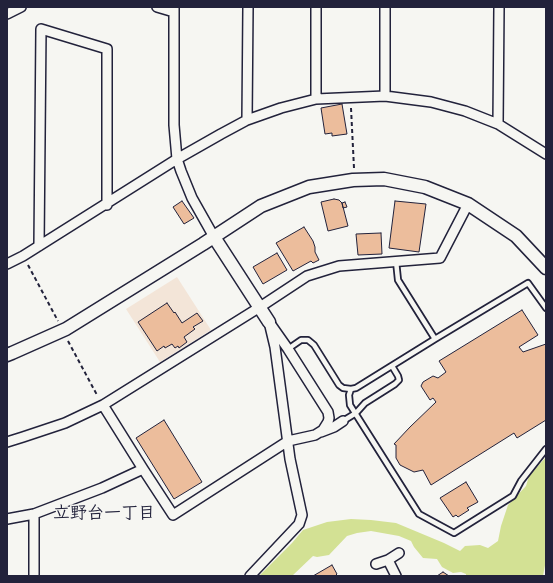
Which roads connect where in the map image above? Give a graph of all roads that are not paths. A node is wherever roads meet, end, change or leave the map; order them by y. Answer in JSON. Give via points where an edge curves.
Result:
{"nodes":[{"id":1,"x":21,"y":7,"type":"edge"},
{"id":2,"x":157,"y":7,"type":"edge"},
{"id":3,"x":248,"y":7,"type":"edge"},
{"id":4,"x":316,"y":7,"type":"edge"},
{"id":5,"x":385,"y":7,"type":"edge"},
{"id":6,"x":499,"y":7,"type":"edge"},
{"id":7,"x":174,"y":9,"type":"edge"},
{"id":8,"x":7,"y":14,"type":"edge"},
{"id":9,"x":385,"y":96,"type":"junction"},
{"id":10,"x":316,"y":99,"type":"junction"},
{"id":11,"x":248,"y":120,"type":"junction"},
{"id":12,"x":498,"y":124,"type":"junction"},
{"id":13,"x":546,"y":154,"type":"edge"},
{"id":14,"x":178,"y":159,"type":"junction"},
{"id":15,"x":107,"y":204,"type":"junction"},
{"id":16,"x":468,"y":204,"type":"junction"},
{"id":17,"x":214,"y":237,"type":"junction"},
{"id":18,"x":39,"y":246,"type":"junction"},
{"id":19,"x":396,"y":261,"type":"junction"},
{"id":20,"x":7,"y":264,"type":"edge"},
{"id":21,"x":546,"y":268,"type":"edge"},
{"id":22,"x":260,"y":307,"type":"junction"},
{"id":23,"x":546,"y":308,"type":"edge"},
{"id":24,"x":269,"y":322,"type":"junction"},
{"id":25,"x":435,"y":339,"type":"junction"},
{"id":26,"x":288,"y":349,"type":"junction"},
{"id":27,"x":7,"y":355,"type":"edge"},
{"id":28,"x":392,"y":366,"type":"junction"},
{"id":29,"x":351,"y":389,"type":"junction"},
{"id":30,"x":103,"y":405,"type":"junction"},
{"id":31,"x":356,"y":413,"type":"junction"},
{"id":32,"x":343,"y":421,"type":"joint"},
{"id":33,"x":315,"y":435,"type":"junction"},
{"id":34,"x":288,"y":441,"type":"junction"},
{"id":35,"x":7,"y":442,"type":"edge"},
{"id":36,"x":546,"y":449,"type":"edge"},
{"id":37,"x":143,"y":469,"type":"junction"},
{"id":38,"x":34,"y":514,"type":"junction"},
{"id":39,"x":7,"y":520,"type":"edge"},
{"id":40,"x":400,"y":554,"type":"dead end"},
{"id":41,"x":388,"y":560,"type":"junction"},
{"id":42,"x":376,"y":564,"type":"dead end"},
{"id":43,"x":34,"y":576,"type":"edge"},
{"id":44,"x":250,"y":576,"type":"edge"},
{"id":45,"x":396,"y":576,"type":"edge"}],
"edges":[{"from":1,"to":8,"type":"street"},
{"from":2,"to":7,"type":"street"},
{"from":3,"to":11,"type":"street"},
{"from":4,"to":10,"type":"street"},
{"from":5,"to":9,"type":"street"},
{"from":6,"to":12,"type":"street"},
{"from":7,"to":14,"type":"street","via":[[174,125]]},
{"from":9,"to":10,"type":"street"},
{"from":9,"to":12,"type":"street","via":[[431,102],[465,111]]},
{"from":10,"to":11,"type":"street"},
{"from":11,"to":14,"type":"street"},
{"from":12,"to":13,"type":"street"},
{"from":14,"to":15,"type":"street"},
{"from":14,"to":17,"type":"street","via":[[180,171],[192,198]]},
{"from":15,"to":18,"type":"street"},
{"from":15,"to":18,"type":"street","via":[[107,49],[42,30]]},
{"from":16,"to":17,"type":"street","via":[[425,187],[384,179],[353,180],[309,188],[261,206]]},
{"from":16,"to":19,"type":"street","via":[[440,258]]},
{"from":16,"to":21,"type":"street","via":[[516,236]]},
{"from":17,"to":22,"type":"street"},
{"from":17,"to":27,"type":"street","via":[[66,329]]},
{"from":18,"to":20,"type":"street"},
{"from":19,"to":22,"type":"street","via":[[339,266],[307,276]]},
{"from":19,"to":25,"type":"lane","via":[[398,280]]},
{"from":22,"to":24,"type":"street"},
{"from":22,"to":30,"type":"street"},
{"from":23,"to":25,"type":"lane","via":[[528,284]]},
{"from":24,"to":26,"type":"street"},
{"from":24,"to":34,"type":"street"},
{"from":25,"to":28,"type":"lane"},
{"from":26,"to":29,"type":"lane","via":[[301,340],[308,340],[314,345],[339,385]]},
{"from":26,"to":33,"type":"street","via":[[328,412],[326,426]]},
{"from":28,"to":29,"type":"lane"},
{"from":28,"to":31,"type":"lane","via":[[399,380],[365,403]]},
{"from":29,"to":31,"type":"lane","via":[[350,404]]},
{"from":30,"to":35,"type":"street","via":[[66,423]]},
{"from":30,"to":37,"type":"street"},
{"from":31,"to":32,"type":"lane"},
{"from":31,"to":36,"type":"lane","via":[[419,514],[454,533],[513,496],[521,480]]},
{"from":32,"to":33,"type":"street"},
{"from":33,"to":34,"type":"street"},
{"from":34,"to":37,"type":"street","via":[[173,515]]},
{"from":34,"to":44,"type":"street","via":[[302,515],[299,524]]},
{"from":37,"to":38,"type":"street"},
{"from":38,"to":39,"type":"street"},
{"from":38,"to":43,"type":"street"},
{"from":40,"to":41,"type":"street"},
{"from":41,"to":42,"type":"street"},
{"from":41,"to":45,"type":"street"}]}
